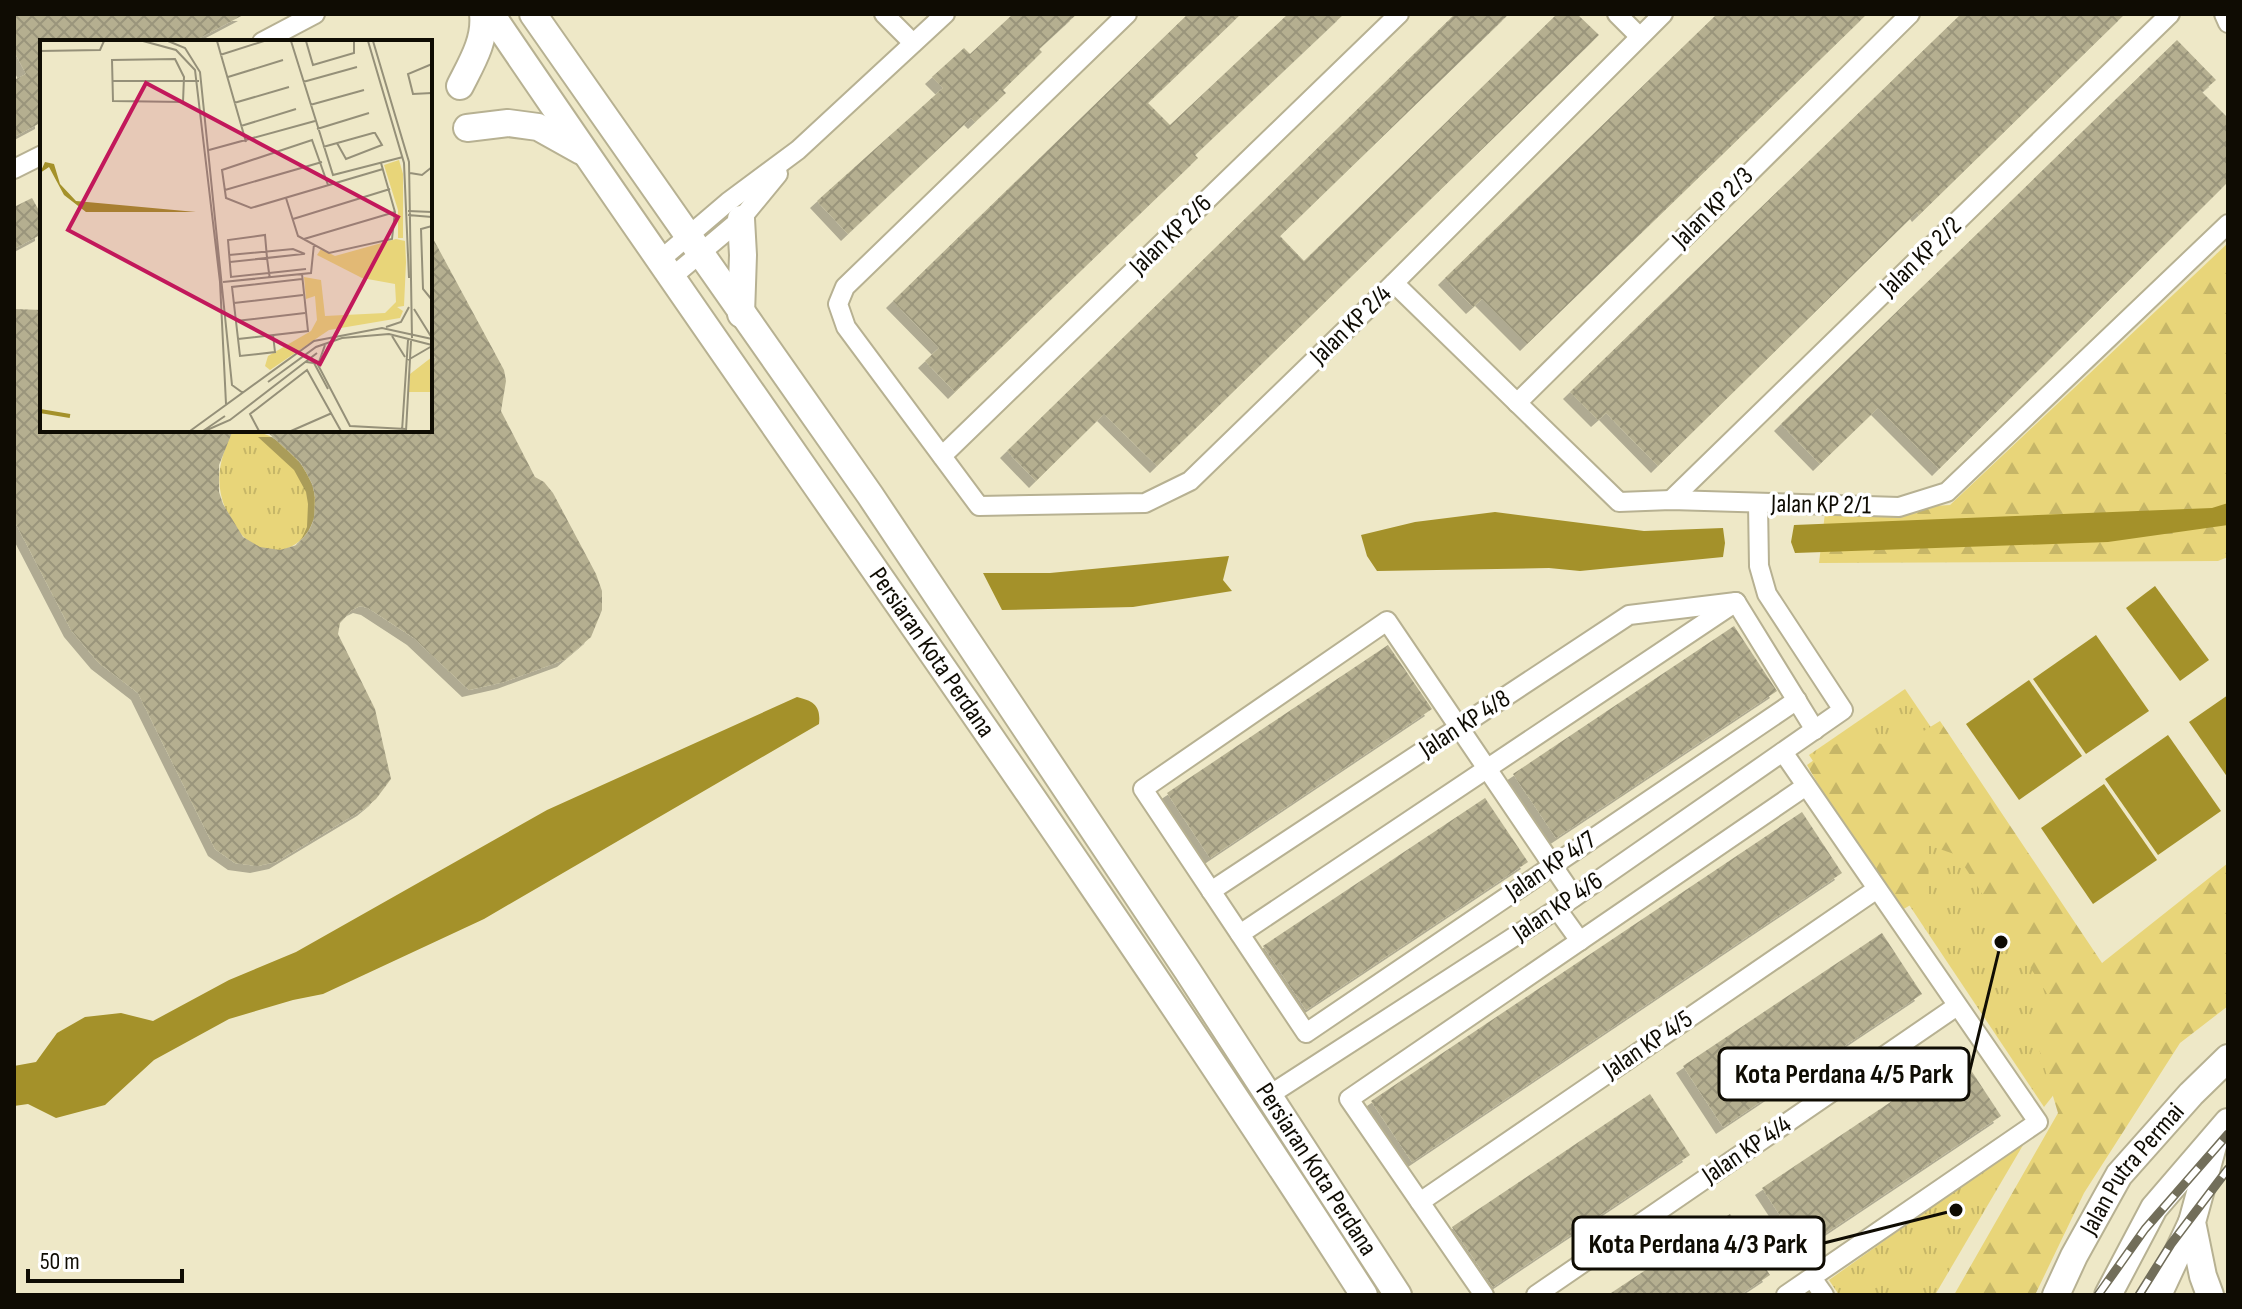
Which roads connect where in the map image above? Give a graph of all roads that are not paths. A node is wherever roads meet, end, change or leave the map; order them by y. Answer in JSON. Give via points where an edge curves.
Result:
{"nodes":[{"id":1,"x":315,"y":14,"type":"edge"},
{"id":2,"x":483,"y":14,"type":"edge"},
{"id":3,"x":491,"y":14,"type":"edge"},
{"id":4,"x":533,"y":14,"type":"edge"},
{"id":5,"x":884,"y":14,"type":"edge"},
{"id":6,"x":945,"y":14,"type":"edge"},
{"id":7,"x":1127,"y":14,"type":"edge"},
{"id":8,"x":1399,"y":14,"type":"edge"},
{"id":9,"x":1617,"y":14,"type":"edge"},
{"id":10,"x":1663,"y":14,"type":"edge"},
{"id":11,"x":1910,"y":14,"type":"edge"},
{"id":12,"x":2170,"y":14,"type":"edge"},
{"id":13,"x":2224,"y":14,"type":"edge"},
{"id":14,"x":2228,"y":23,"type":"edge"},
{"id":15,"x":1639,"y":36,"type":"junction"},
{"id":16,"x":266,"y":40,"type":"edge"},
{"id":17,"x":913,"y":43,"type":"junction"},
{"id":18,"x":460,"y":86,"type":"dead end"},
{"id":19,"x":467,"y":128,"type":"dead end"},
{"id":20,"x":798,"y":150,"type":"junction"},
{"id":21,"x":587,"y":155,"type":"junction"},
{"id":22,"x":40,"y":156,"type":"edge"},
{"id":23,"x":14,"y":169,"type":"edge"},
{"id":24,"x":741,"y":219,"type":"junction"},
{"id":25,"x":2228,"y":224,"type":"edge"},
{"id":26,"x":694,"y":245,"type":"junction"},
{"id":27,"x":666,"y":269,"type":"junction"},
{"id":28,"x":1394,"y":283,"type":"junction"},
{"id":29,"x":741,"y":314,"type":"junction"},
{"id":30,"x":1517,"y":403,"type":"junction"},
{"id":31,"x":942,"y":456,"type":"junction"},
{"id":32,"x":1671,"y":500,"type":"junction"},
{"id":33,"x":1758,"y":504,"type":"junction"},
{"id":34,"x":1736,"y":602,"type":"junction"},
{"id":35,"x":1797,"y":700,"type":"junction"},
{"id":36,"x":1459,"y":727,"type":"junction"},
{"id":37,"x":1815,"y":730,"type":"junction"},
{"id":38,"x":1783,"y":752,"type":"junction"},
{"id":39,"x":1487,"y":767,"type":"junction"},
{"id":40,"x":1806,"y":786,"type":"junction"},
{"id":41,"x":1553,"y":865,"type":"junction"},
{"id":42,"x":1877,"y":889,"type":"junction"},
{"id":43,"x":1211,"y":891,"type":"junction"},
{"id":44,"x":1574,"y":897,"type":"junction"},
{"id":45,"x":1557,"y":909,"type":"junction"},
{"id":46,"x":1240,"y":934,"type":"junction"},
{"id":47,"x":1580,"y":941,"type":"junction"},
{"id":48,"x":1957,"y":1006,"type":"junction"},
{"id":49,"x":2228,"y":1058,"type":"edge"},
{"id":50,"x":1268,"y":1096,"type":"junction"},
{"id":51,"x":2222,"y":1128,"type":"edge"},
{"id":52,"x":1420,"y":1202,"type":"junction"},
{"id":53,"x":2192,"y":1222,"type":"junction"},
{"id":54,"x":1812,"y":1278,"type":"junction"},
{"id":55,"x":1364,"y":1295,"type":"edge"},
{"id":56,"x":1398,"y":1295,"type":"edge"},
{"id":57,"x":1484,"y":1295,"type":"edge"},
{"id":58,"x":1536,"y":1295,"type":"edge"},
{"id":59,"x":1786,"y":1295,"type":"edge"},
{"id":60,"x":1824,"y":1295,"type":"edge"},
{"id":61,"x":2056,"y":1295,"type":"edge"},
{"id":62,"x":2108,"y":1295,"type":"edge"},
{"id":63,"x":2158,"y":1295,"type":"edge"},
{"id":64,"x":2210,"y":1295,"type":"edge"}],
"edges":[{"from":1,"to":16,"type":"street"},
{"from":2,"to":18,"type":"street","via":[[477,53]]},
{"from":3,"to":21,"type":"street","name":"Persiaran Kota Perdana"},
{"from":4,"to":26,"type":"street","name":"Persiaran Kota Perdana"},
{"from":5,"to":17,"type":"street"},
{"from":6,"to":17,"type":"street"},
{"from":7,"to":31,"type":"street","via":[[845,287],[838,304],[846,327]]},
{"from":8,"to":31,"type":"street","name":"Jalan KP 2/6"},
{"from":9,"to":15,"type":"street"},
{"from":10,"to":15,"type":"street","name":"Jalan KP 2/4"},
{"from":11,"to":30,"type":"street","name":"Jalan KP 2/3"},
{"from":12,"to":32,"type":"street","name":"Jalan KP 2/2"},
{"from":13,"to":14,"type":"street"},
{"from":15,"to":28,"type":"street","name":"Jalan KP 2/4"},
{"from":17,"to":20,"type":"street"},
{"from":19,"to":21,"type":"street","via":[[508,123],[538,127]]},
{"from":20,"to":24,"type":"street"},
{"from":20,"to":26,"type":"street","via":[[728,202]]},
{"from":21,"to":27,"type":"street","name":"Persiaran Kota Perdana"},
{"from":22,"to":23,"type":"street"},
{"from":24,"to":26,"type":"street"},
{"from":24,"to":29,"type":"street"},
{"from":25,"to":33,"type":"street","name":"Jalan KP 2/1","via":[[1947,492],[1899,507]]},
{"from":26,"to":27,"type":"street"},
{"from":26,"to":29,"type":"street","name":"Persiaran Kota Perdana"},
{"from":27,"to":55,"type":"street","name":"Persiaran Kota Perdana","via":[[1228,1085]]},
{"from":28,"to":30,"type":"street","name":"Jalan KP 2/1"},
{"from":28,"to":31,"type":"street","name":"Jalan KP 2/4","via":[[1190,481],[1145,503],[979,506]]},
{"from":29,"to":50,"type":"street","name":"Persiaran Kota Perdana","via":[[879,508]]},
{"from":30,"to":32,"type":"street","name":"Jalan KP 2/1","via":[[1619,502]]},
{"from":32,"to":33,"type":"street","name":"Jalan KP 2/1"},
{"from":33,"to":37,"type":"street","name":"Jalan KP 4/6","via":[[1759,566],[1767,594],[1843,710]]},
{"from":34,"to":35,"type":"street"},
{"from":34,"to":36,"type":"street","name":"Jalan KP 4/8","via":[[1629,615]]},
{"from":34,"to":39,"type":"street","name":"Jalan KP 4/8"},
{"from":35,"to":37,"type":"street"},
{"from":35,"to":41,"type":"street","name":"Jalan KP 4/7"},
{"from":36,"to":39,"type":"street"},
{"from":36,"to":43,"type":"street","name":"Jalan KP 4/8"},
{"from":36,"to":43,"type":"street","via":[[1387,621],[1143,789]]},
{"from":37,"to":38,"type":"street","name":"Jalan KP 4/6"},
{"from":38,"to":40,"type":"street"},
{"from":38,"to":44,"type":"street","name":"Jalan KP 4/6"},
{"from":39,"to":41,"type":"street"},
{"from":39,"to":46,"type":"street","name":"Jalan KP 4/8"},
{"from":40,"to":42,"type":"street"},
{"from":40,"to":47,"type":"street","name":"Jalan KP 4/6"},
{"from":41,"to":44,"type":"street"},
{"from":41,"to":46,"type":"street","name":"Jalan KP 4/7","via":[[1306,1033]]},
{"from":42,"to":48,"type":"street"},
{"from":42,"to":52,"type":"street","name":"Jalan KP 4/5"},
{"from":43,"to":46,"type":"street"},
{"from":44,"to":45,"type":"street","name":"Jalan KP 4/6"},
{"from":45,"to":47,"type":"street"},
{"from":45,"to":50,"type":"street","name":"Jalan KP 4/6"},
{"from":47,"to":52,"type":"street","name":"Jalan KP 4/6","via":[[1349,1099]]},
{"from":48,"to":54,"type":"street","via":[[2038,1122]]},
{"from":48,"to":58,"type":"street","name":"Jalan KP 4/4"},
{"from":49,"to":61,"type":"street","name":"Jalan Putra Permai","via":[[2119,1175]]},
{"from":50,"to":56,"type":"street","name":"Persiaran Kota Perdana"},
{"from":51,"to":53,"type":"street"},
{"from":51,"to":62,"type":"street","name":"Jalan Putra Permai","via":[[2154,1208]]},
{"from":52,"to":57,"type":"street"},
{"from":53,"to":63,"type":"street"},
{"from":53,"to":64,"type":"street"},
{"from":54,"to":59,"type":"street"},
{"from":54,"to":60,"type":"street"}]}
